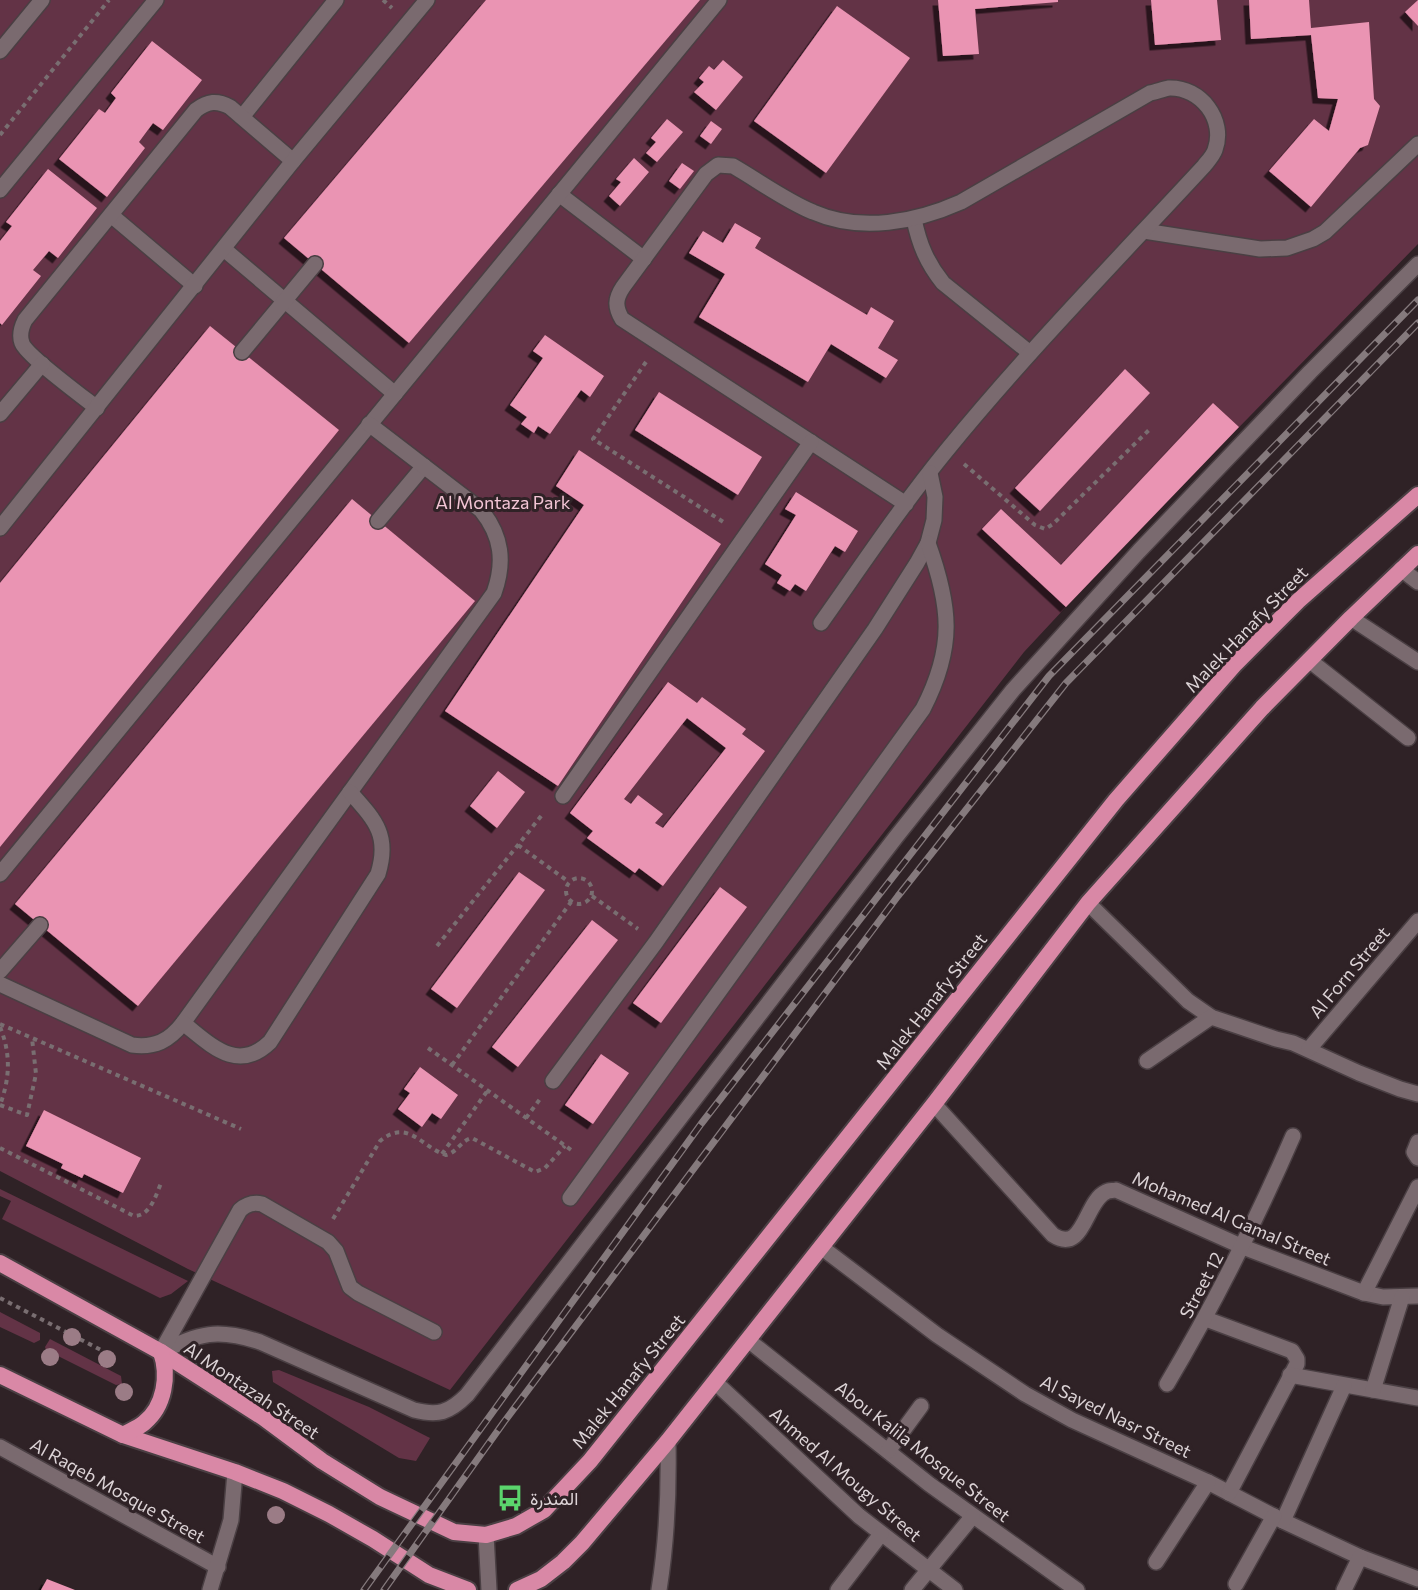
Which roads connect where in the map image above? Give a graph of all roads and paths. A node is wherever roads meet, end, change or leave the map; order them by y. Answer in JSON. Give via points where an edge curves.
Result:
{"nodes":[{"id":1,"x":42,"y":0,"type":"edge"},
{"id":2,"x":109,"y":0,"type":"edge"},
{"id":3,"x":156,"y":0,"type":"edge"},
{"id":4,"x":336,"y":0,"type":"edge"},
{"id":5,"x":427,"y":0,"type":"edge"},
{"id":6,"x":719,"y":0,"type":"edge"},
{"id":7,"x":0,"y":51,"type":"edge"},
{"id":8,"x":242,"y":117,"type":"junction"},
{"id":9,"x":0,"y":135,"type":"edge"},
{"id":10,"x":1418,"y":144,"type":"edge"},
{"id":11,"x":293,"y":161,"type":"junction"},
{"id":12,"x":0,"y":190,"type":"edge"},
{"id":13,"x":559,"y":194,"type":"junction"},
{"id":14,"x":111,"y":215,"type":"junction"},
{"id":15,"x":914,"y":219,"type":"junction"},
{"id":16,"x":1144,"y":231,"type":"junction"},
{"id":17,"x":225,"y":249,"type":"junction"},
{"id":18,"x":644,"y":259,"type":"junction"},
{"id":19,"x":315,"y":264,"type":"dead end"},
{"id":20,"x":1418,"y":264,"type":"edge"},
{"id":21,"x":195,"y":286,"type":"junction"},
{"id":22,"x":285,"y":300,"type":"junction"},
{"id":23,"x":659,"y":344,"type":"junction"},
{"id":24,"x":242,"y":352,"type":"dead end"},
{"id":25,"x":1030,"y":353,"type":"junction"},
{"id":26,"x":42,"y":364,"type":"junction"},
{"id":27,"x":395,"y":394,"type":"junction"},
{"id":28,"x":97,"y":408,"type":"junction"},
{"id":29,"x":0,"y":414,"type":"edge"},
{"id":30,"x":369,"y":424,"type":"junction"},
{"id":31,"x":1149,"y":429,"type":"dead end"},
{"id":32,"x":811,"y":442,"type":"junction"},
{"id":33,"x":947,"y":450,"type":"junction"},
{"id":34,"x":424,"y":466,"type":"junction"},
{"id":35,"x":930,"y":473,"type":"junction"},
{"id":36,"x":1418,"y":495,"type":"edge"},
{"id":37,"x":906,"y":504,"type":"junction"},
{"id":38,"x":378,"y":521,"type":"dead end"},
{"id":39,"x":0,"y":528,"type":"edge"},
{"id":40,"x":745,"y":536,"type":"junction"},
{"id":41,"x":928,"y":543,"type":"junction"},
{"id":42,"x":1418,"y":554,"type":"edge"},
{"id":43,"x":1401,"y":569,"type":"junction"},
{"id":44,"x":1418,"y":582,"type":"edge"},
{"id":45,"x":1351,"y":618,"type":"junction"},
{"id":46,"x":821,"y":623,"type":"dead end"},
{"id":47,"x":1309,"y":660,"type":"junction"},
{"id":48,"x":1418,"y":662,"type":"edge"},
{"id":49,"x":1408,"y":738,"type":"dead end"},
{"id":50,"x":350,"y":792,"type":"junction"},
{"id":51,"x":562,"y":796,"type":"dead end"},
{"id":52,"x":542,"y":815,"type":"dead end"},
{"id":53,"x":518,"y":845,"type":"junction"},
{"id":54,"x":0,"y":874,"type":"edge"},
{"id":55,"x":569,"y":882,"type":"junction"},
{"id":56,"x":592,"y":896,"type":"junction"},
{"id":57,"x":571,"y":902,"type":"junction"},
{"id":58,"x":1088,"y":903,"type":"junction"},
{"id":59,"x":1417,"y":922,"type":"edge"},
{"id":60,"x":40,"y":925,"type":"dead end"},
{"id":61,"x":656,"y":942,"type":"junction"},
{"id":62,"x":437,"y":946,"type":"dead end"},
{"id":63,"x":0,"y":971,"type":"edge"},
{"id":64,"x":0,"y":984,"type":"edge"},
{"id":65,"x":1211,"y":1017,"type":"junction"},
{"id":66,"x":183,"y":1023,"type":"junction"},
{"id":67,"x":0,"y":1026,"type":"edge"},
{"id":68,"x":32,"y":1038,"type":"junction"},
{"id":69,"x":428,"y":1048,"type":"dead end"},
{"id":70,"x":1309,"y":1049,"type":"junction"},
{"id":71,"x":1147,"y":1061,"type":"dead end"},
{"id":72,"x":452,"y":1065,"type":"junction"},
{"id":73,"x":553,"y":1081,"type":"dead end"},
{"id":74,"x":488,"y":1090,"type":"junction"},
{"id":75,"x":1418,"y":1094,"type":"edge"},
{"id":76,"x":934,"y":1104,"type":"junction"},
{"id":77,"x":0,"y":1105,"type":"edge"},
{"id":78,"x":241,"y":1129,"type":"dead end"},
{"id":79,"x":1293,"y":1136,"type":"dead end"},
{"id":80,"x":1418,"y":1142,"type":"edge"},
{"id":81,"x":565,"y":1146,"type":"junction"},
{"id":82,"x":0,"y":1148,"type":"edge"},
{"id":83,"x":442,"y":1154,"type":"junction"},
{"id":84,"x":1418,"y":1158,"type":"edge"},
{"id":85,"x":593,"y":1165,"type":"junction"},
{"id":86,"x":162,"y":1181,"type":"dead end"},
{"id":87,"x":1418,"y":1187,"type":"edge"},
{"id":88,"x":570,"y":1198,"type":"dead end"},
{"id":89,"x":321,"y":1237,"type":"junction"},
{"id":90,"x":821,"y":1247,"type":"junction"},
{"id":91,"x":1243,"y":1247,"type":"junction"},
{"id":92,"x":0,"y":1263,"type":"edge"},
{"id":93,"x":1364,"y":1293,"type":"junction"},
{"id":94,"x":1418,"y":1296,"type":"edge"},
{"id":95,"x":1402,"y":1297,"type":"junction"},
{"id":96,"x":0,"y":1298,"type":"edge"},
{"id":97,"x":1206,"y":1319,"type":"junction"},
{"id":98,"x":434,"y":1332,"type":"dead end"},
{"id":99,"x":748,"y":1340,"type":"junction"},
{"id":100,"x":160,"y":1352,"type":"junction"},
{"id":101,"x":113,"y":1356,"type":"dead end"},
{"id":102,"x":0,"y":1375,"type":"edge"},
{"id":103,"x":1290,"y":1375,"type":"junction"},
{"id":104,"x":715,"y":1382,"type":"junction"},
{"id":105,"x":1167,"y":1384,"type":"dead end"},
{"id":106,"x":1344,"y":1386,"type":"junction"},
{"id":107,"x":1373,"y":1390,"type":"junction"},
{"id":108,"x":1418,"y":1398,"type":"edge"},
{"id":109,"x":921,"y":1406,"type":"dead end"},
{"id":110,"x":123,"y":1434,"type":"junction"},
{"id":111,"x":668,"y":1441,"type":"junction"},
{"id":112,"x":0,"y":1447,"type":"edge"},
{"id":113,"x":888,"y":1451,"type":"junction"},
{"id":114,"x":235,"y":1472,"type":"junction"},
{"id":115,"x":1208,"y":1482,"type":"junction"},
{"id":116,"x":1229,"y":1493,"type":"junction"},
{"id":117,"x":972,"y":1517,"type":"junction"},
{"id":118,"x":1279,"y":1519,"type":"junction"},
{"id":119,"x":881,"y":1534,"type":"junction"},
{"id":120,"x":486,"y":1535,"type":"junction"},
{"id":121,"x":1360,"y":1557,"type":"junction"},
{"id":122,"x":1156,"y":1562,"type":"dead end"},
{"id":123,"x":218,"y":1567,"type":"junction"},
{"id":124,"x":928,"y":1570,"type":"junction"},
{"id":125,"x":1418,"y":1579,"type":"edge"},
{"id":126,"x":1236,"y":1584,"type":"dead end"},
{"id":127,"x":210,"y":1590,"type":"edge"},
{"id":128,"x":468,"y":1590,"type":"edge"},
{"id":129,"x":489,"y":1590,"type":"edge"},
{"id":130,"x":518,"y":1590,"type":"edge"},
{"id":131,"x":659,"y":1590,"type":"edge"},
{"id":132,"x":838,"y":1590,"type":"edge"},
{"id":133,"x":912,"y":1590,"type":"edge"},
{"id":134,"x":956,"y":1590,"type":"edge"},
{"id":135,"x":1077,"y":1590,"type":"edge"},
{"id":136,"x":1344,"y":1590,"type":"edge"}],
"edges":[{"from":1,"to":7,"type":"street"},
{"from":2,"to":9,"type":"path"},
{"from":3,"to":12,"type":"street"},
{"from":4,"to":8,"type":"street"},
{"from":5,"to":11,"type":"street"},
{"from":6,"to":13,"type":"street"},
{"from":8,"to":11,"type":"street"},
{"from":8,"to":14,"type":"street","via":[[221,103],[203,104]]},
{"from":10,"to":16,"type":"street","via":[[1325,232],[1300,245],[1260,249]]},
{"from":11,"to":17,"type":"street"},
{"from":13,"to":18,"type":"street"},
{"from":13,"to":27,"type":"street"},
{"from":14,"to":21,"type":"street"},
{"from":14,"to":26,"type":"street","via":[[21,328],[22,345]]},
{"from":15,"to":16,"type":"street","via":[[961,202],[1150,93],[1168,88],[1186,90],[1202,100],[1214,115],[1215,151]]},
{"from":15,"to":18,"type":"street","via":[[888,223],[838,220],[813,213],[733,166],[718,165],[706,174]]},
{"from":15,"to":25,"type":"street","via":[[923,253],[943,283]]},
{"from":16,"to":25,"type":"street"},
{"from":17,"to":21,"type":"street"},
{"from":17,"to":22,"type":"street"},
{"from":18,"to":23,"type":"street","via":[[618,294],[616,303],[622,319]]},
{"from":19,"to":22,"type":"street"},
{"from":20,"to":100,"type":"street","via":[[1147,542],[1014,690],[456,1406],[443,1412],[414,1410],[236,1334],[212,1333]]},
{"from":21,"to":28,"type":"street"},
{"from":22,"to":24,"type":"street"},
{"from":22,"to":27,"type":"street"},
{"from":23,"to":32,"type":"street"},
{"from":23,"to":40,"type":"path","via":[[593,439]]},
{"from":25,"to":33,"type":"street"},
{"from":26,"to":28,"type":"street"},
{"from":26,"to":29,"type":"street"},
{"from":27,"to":30,"type":"street"},
{"from":28,"to":39,"type":"street"},
{"from":30,"to":34,"type":"street"},
{"from":30,"to":54,"type":"street"},
{"from":31,"to":33,"type":"path","via":[[1044,529]]},
{"from":32,"to":37,"type":"street"},
{"from":32,"to":40,"type":"street"},
{"from":33,"to":35,"type":"street"},
{"from":34,"to":38,"type":"street"},
{"from":34,"to":50,"type":"street","via":[[481,510],[490,522],[501,550],[499,579],[494,593]]},
{"from":35,"to":37,"type":"street"},
{"from":35,"to":41,"type":"street","via":[[935,496]]},
{"from":36,"to":120,"type":"highway","name":"Malek Hanafy Street","via":[[1298,601],[1235,664],[1116,800],[590,1461],[544,1510],[516,1526]]},
{"from":37,"to":46,"type":"street"},
{"from":40,"to":51,"type":"street"},
{"from":41,"to":61,"type":"street","via":[[875,629]]},
{"from":41,"to":85,"type":"street","via":[[945,596],[947,625],[937,683],[923,709]]},
{"from":42,"to":43,"type":"highway"},
{"from":43,"to":44,"type":"street"},
{"from":43,"to":45,"type":"highway"},
{"from":45,"to":47,"type":"highway"},
{"from":45,"to":48,"type":"street"},
{"from":47,"to":49,"type":"street"},
{"from":47,"to":58,"type":"highway"},
{"from":50,"to":66,"type":"street"},
{"from":50,"to":66,"type":"street","via":[[381,835],[378,874],[270,1042],[246,1056],[228,1055]]},
{"from":52,"to":53,"type":"path"},
{"from":53,"to":55,"type":"path"},
{"from":53,"to":62,"type":"path"},
{"from":55,"to":56,"type":"path","via":[[580,877],[587,879]]},
{"from":55,"to":57,"type":"path","via":[[566,892]]},
{"from":56,"to":57,"type":"path","via":[[583,904]]},
{"from":56,"to":61,"type":"path"},
{"from":57,"to":72,"type":"path"},
{"from":58,"to":65,"type":"street","via":[[1188,1001]]},
{"from":58,"to":76,"type":"highway"},
{"from":59,"to":70,"type":"street","name":"Al Forn Street"},
{"from":60,"to":63,"type":"street"},
{"from":61,"to":73,"type":"street"},
{"from":64,"to":66,"type":"street","via":[[132,1045],[156,1045]]},
{"from":65,"to":70,"type":"street"},
{"from":65,"to":71,"type":"street"},
{"from":67,"to":68,"type":"path"},
{"from":67,"to":77,"type":"path","via":[[8,1056],[6,1089]]},
{"from":68,"to":77,"type":"path","via":[[36,1074],[27,1115]]},
{"from":68,"to":78,"type":"path"},
{"from":69,"to":72,"type":"path"},
{"from":70,"to":75,"type":"street","via":[[1359,1073]]},
{"from":72,"to":74,"type":"path"},
{"from":74,"to":81,"type":"path"},
{"from":74,"to":83,"type":"path"},
{"from":76,"to":90,"type":"highway"},
{"from":76,"to":91,"type":"street","name":"Mohamed Al Gamal Street","via":[[1061,1241],[1070,1240],[1077,1233],[1098,1198],[1116,1190]]},
{"from":79,"to":91,"type":"street","name":"Street 12"},
{"from":80,"to":84,"type":"street","via":[[1414,1152]]},
{"from":81,"to":83,"type":"path","via":[[545,1168],[535,1172],[472,1138],[454,1152]]},
{"from":81,"to":85,"type":"path"},
{"from":82,"to":86,"type":"path","via":[[134,1216],[148,1209]]},
{"from":83,"to":89,"type":"path","via":[[408,1133],[388,1134],[380,1140]]},
{"from":85,"to":88,"type":"street"},
{"from":87,"to":93,"type":"street"},
{"from":89,"to":98,"type":"street","via":[[336,1251],[350,1287]]},
{"from":89,"to":100,"type":"street","via":[[262,1204],[246,1205]]},
{"from":90,"to":99,"type":"highway"},
{"from":90,"to":115,"type":"street","name":"Al Sayed Nasr Street","via":[[937,1335],[1025,1394],[1072,1420]]},
{"from":91,"to":93,"type":"street","name":"Mohamed Al Gamal Street"},
{"from":91,"to":97,"type":"street","name":"Street 12"},
{"from":92,"to":100,"type":"highway","name":"Al Montazah Street"},
{"from":93,"to":95,"type":"street","name":"Mohamed Al Gamal Street"},
{"from":94,"to":95,"type":"street","name":"Mohamed Al Gamal Street"},
{"from":95,"to":107,"type":"street"},
{"from":96,"to":101,"type":"path"},
{"from":97,"to":103,"type":"street","via":[[1292,1351],[1297,1364]]},
{"from":97,"to":105,"type":"street","name":"Street 12"},
{"from":99,"to":104,"type":"highway"},
{"from":99,"to":113,"type":"street","name":"Abou Kalila Mosque Street"},
{"from":100,"to":110,"type":"highway","via":[[165,1364],[165,1383],[160,1402],[145,1422]]},
{"from":100,"to":120,"type":"highway","name":"Al Montazah Street","via":[[380,1497],[454,1532]]},
{"from":102,"to":110,"type":"highway"},
{"from":103,"to":106,"type":"street"},
{"from":103,"to":116,"type":"street"},
{"from":104,"to":111,"type":"highway"},
{"from":104,"to":119,"type":"street","name":"Ahmed Al Mougy Street","via":[[836,1497]]},
{"from":106,"to":107,"type":"street"},
{"from":106,"to":118,"type":"street"},
{"from":107,"to":108,"type":"street"},
{"from":109,"to":113,"type":"street"},
{"from":110,"to":114,"type":"highway"},
{"from":111,"to":130,"type":"highway","via":[[563,1562]]},
{"from":111,"to":131,"type":"street","via":[[669,1488]]},
{"from":112,"to":123,"type":"street","name":"Al Raqeb Mosque Street"},
{"from":113,"to":117,"type":"street","name":"Abou Kalila Mosque Street"},
{"from":114,"to":123,"type":"street","via":[[231,1520]]},
{"from":114,"to":128,"type":"highway","via":[[329,1514],[429,1575]]},
{"from":115,"to":116,"type":"street","name":"Al Sayed Nasr Street"},
{"from":115,"to":122,"type":"street"},
{"from":116,"to":118,"type":"street","name":"Al Sayed Nasr Street"},
{"from":117,"to":124,"type":"street"},
{"from":117,"to":135,"type":"street","name":"Abou Kalila Mosque Street"},
{"from":118,"to":121,"type":"street","name":"Al Sayed Nasr Street"},
{"from":118,"to":126,"type":"street"},
{"from":119,"to":124,"type":"street","name":"Ahmed Al Mougy Street"},
{"from":119,"to":132,"type":"street"},
{"from":120,"to":129,"type":"street"},
{"from":121,"to":125,"type":"street","name":"Al Sayed Nasr Street"},
{"from":121,"to":136,"type":"street"},
{"from":123,"to":127,"type":"street"},
{"from":124,"to":133,"type":"street"},
{"from":124,"to":134,"type":"street","name":"Ahmed Al Mougy Street"}]}
